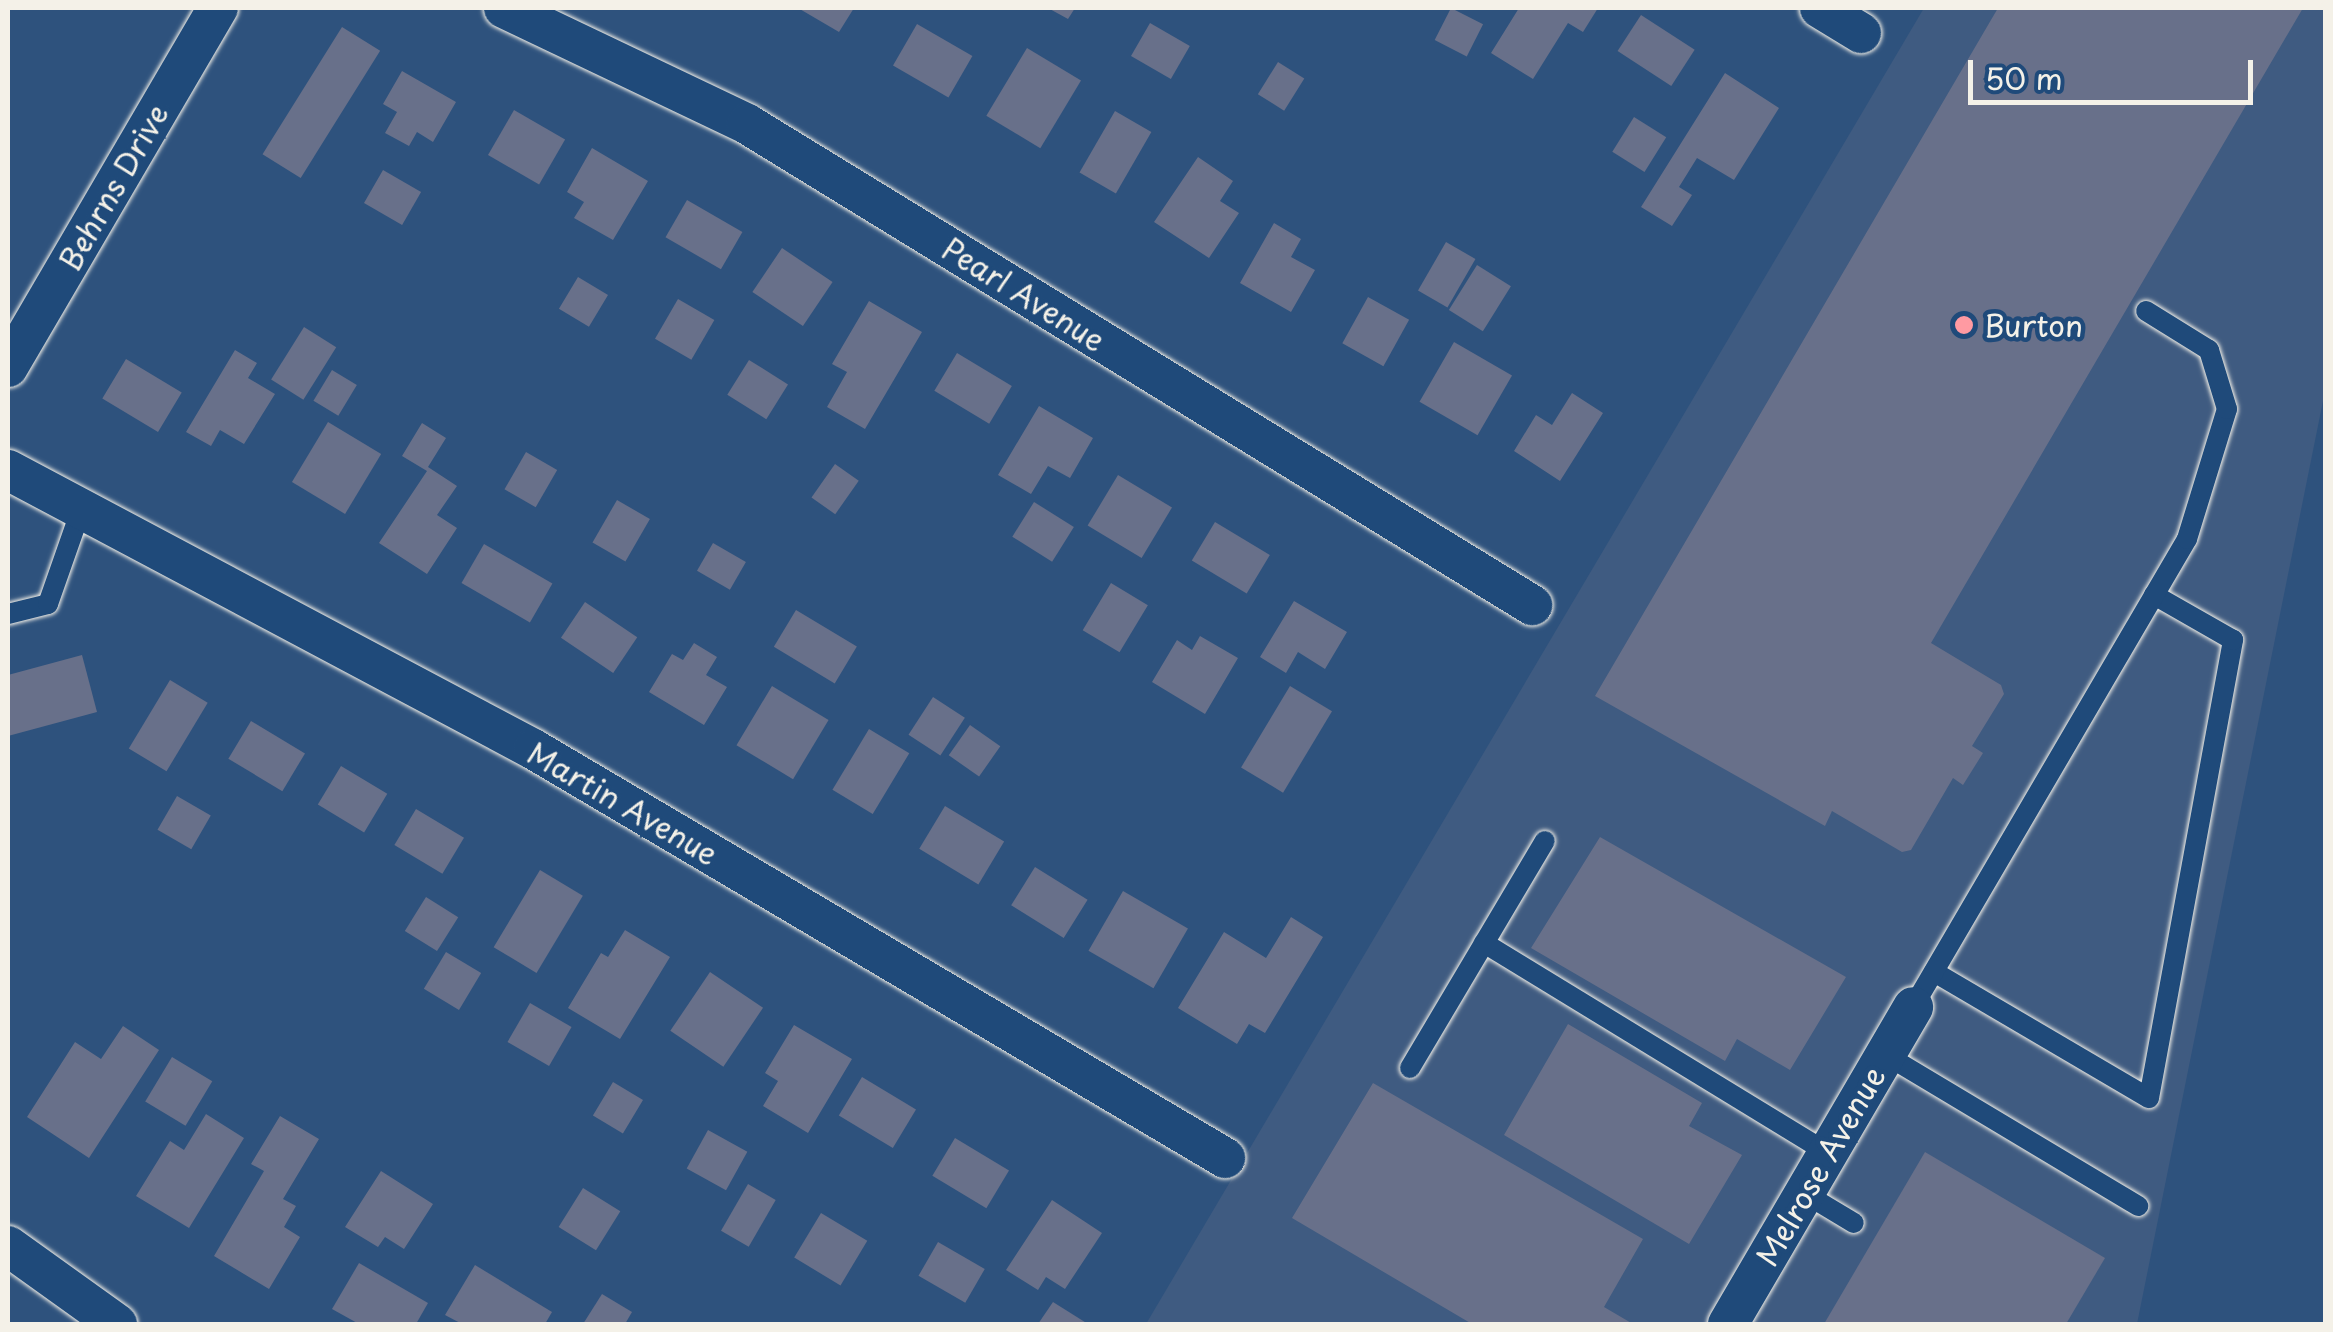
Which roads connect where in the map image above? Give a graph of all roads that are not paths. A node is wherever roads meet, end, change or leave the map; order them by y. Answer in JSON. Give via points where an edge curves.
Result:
{"nodes":[{"id":1,"x":218,"y":8,"type":"edge"},
{"id":2,"x":504,"y":8,"type":"edge"},
{"id":3,"x":1820,"y":8,"type":"edge"},
{"id":4,"x":1861,"y":33,"type":"dead end"},
{"id":5,"x":2146,"y":311,"type":"dead end"},
{"id":6,"x":8,"y":367,"type":"edge"},
{"id":7,"x":8,"y":470,"type":"edge"},
{"id":8,"x":81,"y":510,"type":"junction"},
{"id":9,"x":2154,"y":595,"type":"junction"},
{"id":10,"x":1532,"y":605,"type":"dead end"},
{"id":11,"x":8,"y":614,"type":"edge"},
{"id":12,"x":1545,"y":841,"type":"dead end"},
{"id":13,"x":1484,"y":944,"type":"junction"},
{"id":14,"x":1934,"y":972,"type":"junction"},
{"id":15,"x":1913,"y":1007,"type":"joint"},
{"id":16,"x":1886,"y":1054,"type":"junction"},
{"id":17,"x":1410,"y":1068,"type":"dead end"},
{"id":18,"x":1828,"y":1153,"type":"junction"},
{"id":19,"x":1225,"y":1158,"type":"dead end"},
{"id":20,"x":1804,"y":1193,"type":"junction"},
{"id":21,"x":2138,"y":1206,"type":"dead end"},
{"id":22,"x":1854,"y":1223,"type":"dead end"},
{"id":23,"x":8,"y":1246,"type":"edge"},
{"id":24,"x":117,"y":1324,"type":"edge"},
{"id":25,"x":1728,"y":1324,"type":"edge"}],
"edges":[{"from":1,"to":6,"type":"street","name":"Behrns Drive"},
{"from":2,"to":10,"type":"street","name":"Pearl Avenue","via":[[747,124]]},
{"from":3,"to":4,"type":"street"},
{"from":5,"to":9,"type":"lane","via":[[2209,350],[2227,410],[2187,539]]},
{"from":7,"to":8,"type":"street","name":"Martin Avenue"},
{"from":8,"to":11,"type":"lane","via":[[48,604]]},
{"from":8,"to":19,"type":"street","name":"Martin Avenue","via":[[533,749]]},
{"from":9,"to":14,"type":"lane"},
{"from":9,"to":14,"type":"lane","via":[[2232,640],[2149,1098]]},
{"from":12,"to":13,"type":"lane"},
{"from":13,"to":17,"type":"lane"},
{"from":13,"to":18,"type":"lane"},
{"from":14,"to":15,"type":"lane"},
{"from":15,"to":16,"type":"street","name":"Melrose Avenue"},
{"from":16,"to":18,"type":"street","name":"Melrose Avenue"},
{"from":16,"to":21,"type":"lane"},
{"from":18,"to":20,"type":"street","name":"Melrose Avenue"},
{"from":20,"to":22,"type":"lane"},
{"from":20,"to":25,"type":"street","name":"Melrose Avenue"},
{"from":23,"to":24,"type":"street"}]}
